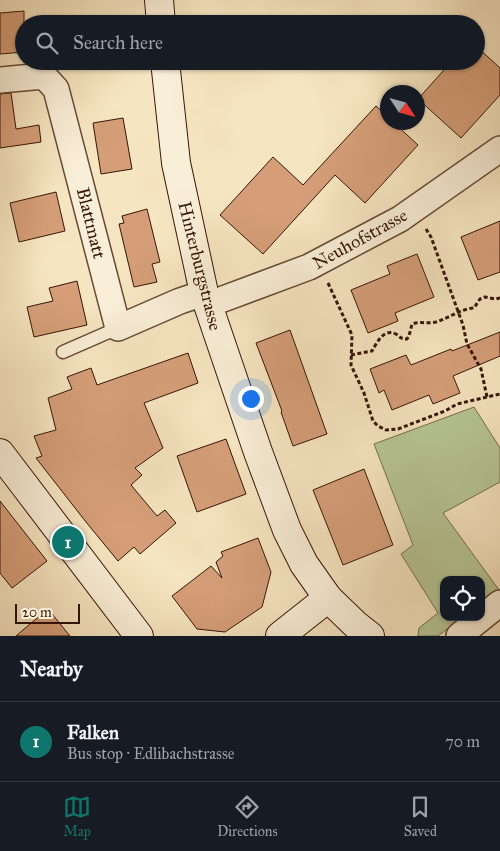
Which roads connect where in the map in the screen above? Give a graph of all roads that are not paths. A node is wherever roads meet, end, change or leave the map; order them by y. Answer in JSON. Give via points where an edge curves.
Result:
{"nodes":[{"id":1,"x":159,"y":0,"type":"edge"},
{"id":2,"x":160,"y":15,"type":"edge"},
{"id":3,"x":166,"y":70,"type":"edge"},
{"id":4,"x":0,"y":80,"type":"edge"},
{"id":5,"x":500,"y":149,"type":"edge"},
{"id":6,"x":205,"y":299,"type":"junction"},
{"id":7,"x":118,"y":328,"type":"junction"},
{"id":8,"x":63,"y":352,"type":"dead end"},
{"id":9,"x":0,"y":453,"type":"edge"},
{"id":10,"x":328,"y":598,"type":"junction"},
{"id":11,"x":500,"y":603,"type":"edge"},
{"id":12,"x":139,"y":636,"type":"edge"},
{"id":13,"x":280,"y":636,"type":"edge"},
{"id":14,"x":370,"y":636,"type":"edge"},
{"id":15,"x":459,"y":636,"type":"edge"}],
"edges":[{"from":1,"to":2,"type":"street"},
{"from":3,"to":6,"type":"street","name":"Hinterburgstrasse","via":[[176,162]]},
{"from":4,"to":7,"type":"street","name":"Blattmatt","via":[[44,76],[56,88]]},
{"from":5,"to":6,"type":"street","name":"Neuhofstrasse","via":[[400,219],[309,267]]},
{"from":6,"to":7,"type":"street","via":[[180,301]]},
{"from":6,"to":10,"type":"street","name":"Hinterburgstrasse","via":[[287,530],[304,564]]},
{"from":7,"to":8,"type":"lane"},
{"from":9,"to":12,"type":"street"},
{"from":10,"to":13,"type":"street"},
{"from":10,"to":14,"type":"street","name":"Hinterburgstrasse"},
{"from":11,"to":15,"type":"street"}]}
